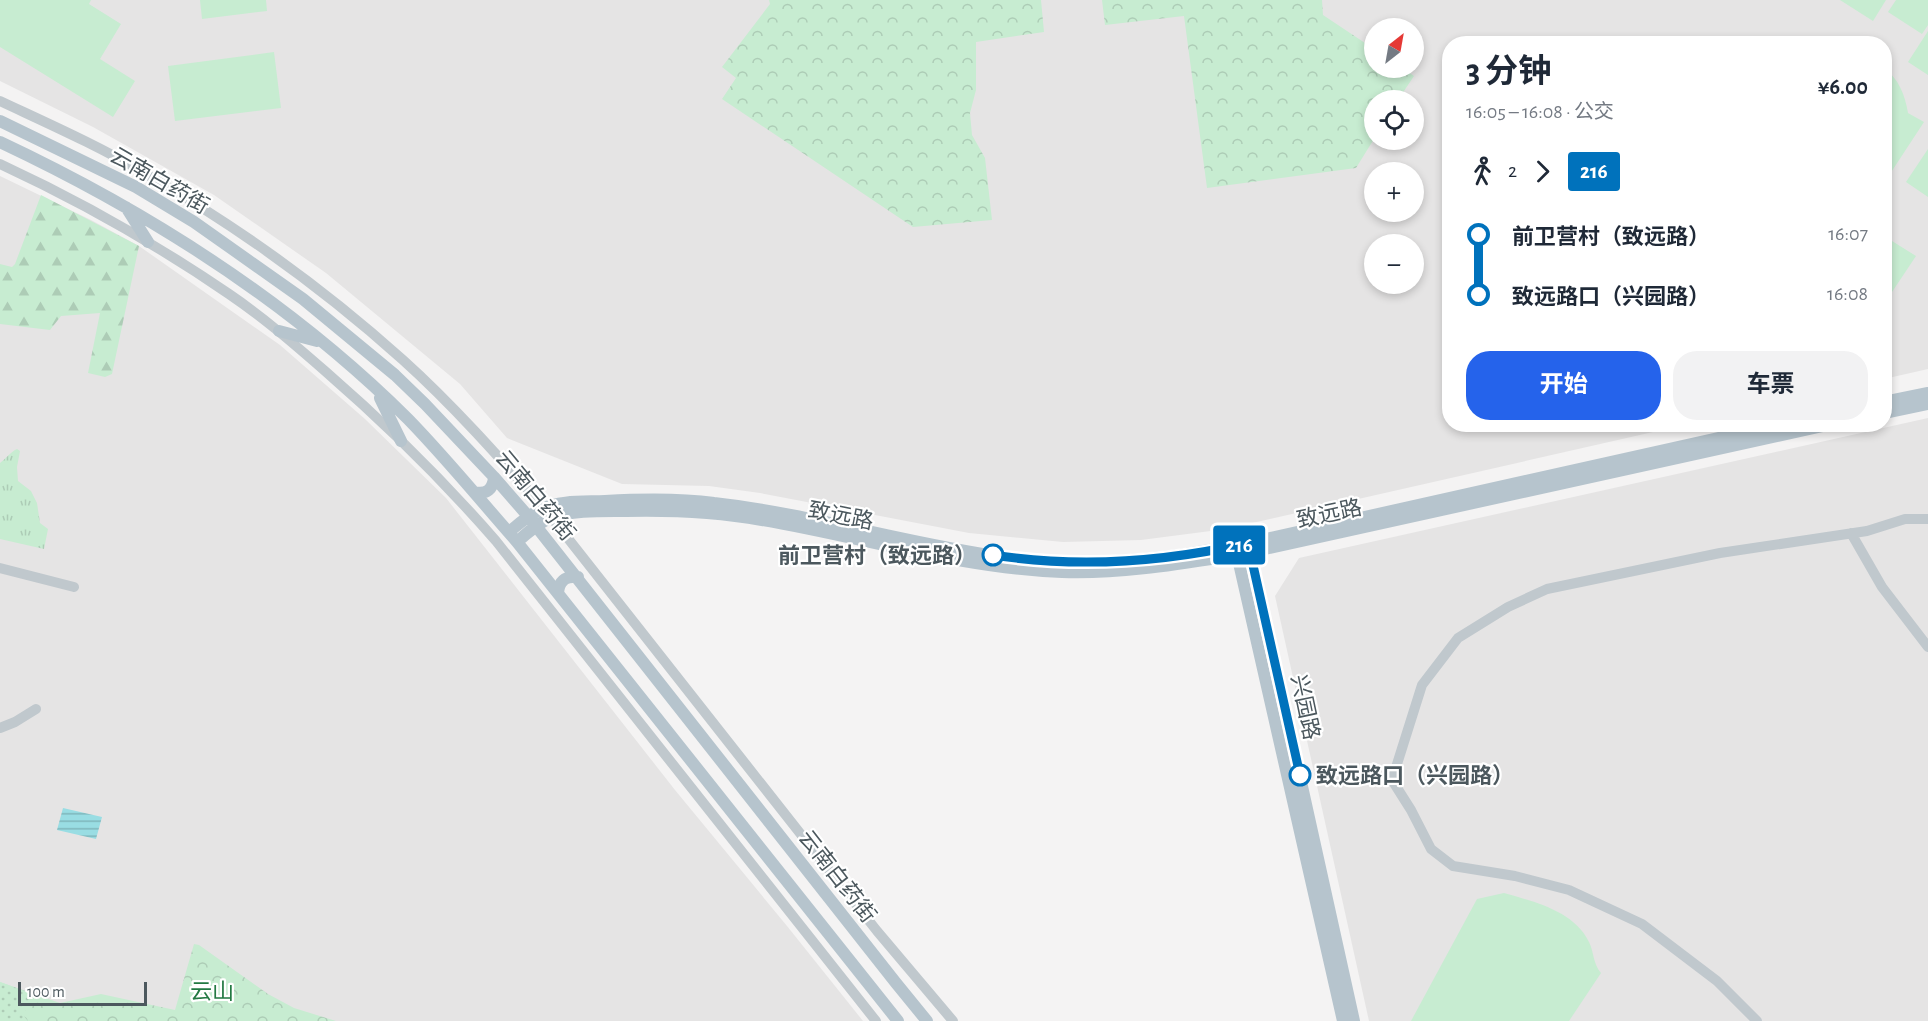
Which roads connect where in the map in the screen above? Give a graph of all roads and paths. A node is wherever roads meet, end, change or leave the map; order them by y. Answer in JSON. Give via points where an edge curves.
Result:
{"nodes":[{"id":1,"x":0,"y":101,"type":"edge"},
{"id":2,"x":0,"y":121,"type":"edge"},
{"id":3,"x":0,"y":142,"type":"edge"},
{"id":4,"x":0,"y":164,"type":"edge"},
{"id":5,"x":126,"y":206,"type":"junction"},
{"id":6,"x":148,"y":242,"type":"junction"},
{"id":7,"x":279,"y":331,"type":"junction"},
{"id":8,"x":322,"y":342,"type":"junction"},
{"id":9,"x":376,"y":389,"type":"junction"},
{"id":10,"x":1928,"y":393,"type":"edge"},
{"id":11,"x":1892,"y":400,"type":"edge"},
{"id":12,"x":1928,"y":404,"type":"edge"},
{"id":13,"x":1892,"y":411,"type":"edge"},
{"id":14,"x":1747,"y":432,"type":"edge"},
{"id":15,"x":1794,"y":432,"type":"edge"},
{"id":16,"x":402,"y":441,"type":"junction"},
{"id":17,"x":494,"y":477,"type":"junction"},
{"id":18,"x":474,"y":492,"type":"junction"},
{"id":19,"x":548,"y":513,"type":"junction"},
{"id":20,"x":1928,"y":519,"type":"edge"},
{"id":21,"x":532,"y":521,"type":"junction"},
{"id":22,"x":1851,"y":533,"type":"junction"},
{"id":23,"x":513,"y":537,"type":"junction"},
{"id":24,"x":1249,"y":548,"type":"junction"},
{"id":25,"x":1236,"y":551,"type":"junction"},
{"id":26,"x":0,"y":568,"type":"edge"},
{"id":27,"x":578,"y":577,"type":"junction"},
{"id":28,"x":74,"y":587,"type":"dead end"},
{"id":29,"x":558,"y":593,"type":"junction"},
{"id":30,"x":1928,"y":647,"type":"edge"},
{"id":31,"x":36,"y":709,"type":"dead end"},
{"id":32,"x":0,"y":728,"type":"edge"},
{"id":33,"x":876,"y":1021,"type":"edge"},
{"id":34,"x":898,"y":1021,"type":"edge"},
{"id":35,"x":927,"y":1021,"type":"edge"},
{"id":36,"x":953,"y":1021,"type":"edge"},
{"id":37,"x":1343,"y":1021,"type":"edge"},
{"id":38,"x":1354,"y":1021,"type":"edge"},
{"id":39,"x":1757,"y":1021,"type":"edge"}],
"edges":[{"from":1,"to":19,"type":"street","via":[[144,173],[213,215],[314,286],[405,362]]},
{"from":2,"to":17,"type":"main road","name":"云南白药街","via":[[136,187],[251,261],[395,375]]},
{"from":3,"to":5,"type":"main road","name":"云南白药街"},
{"from":4,"to":6,"type":"street"},
{"from":5,"to":6,"type":"main road"},
{"from":5,"to":8,"type":"main road","name":"云南白药街","via":[[239,278]]},
{"from":6,"to":7,"type":"street"},
{"from":7,"to":8,"type":"main road"},
{"from":7,"to":16,"type":"street"},
{"from":8,"to":9,"type":"main road","name":"云南白药街"},
{"from":9,"to":16,"type":"main road"},
{"from":9,"to":18,"type":"main road","name":"云南白药街"},
{"from":10,"to":11,"type":"main road"},
{"from":12,"to":13,"type":"main road"},
{"from":14,"to":24,"type":"main road","name":"致远路"},
{"from":15,"to":24,"type":"main road","name":"致远路"},
{"from":16,"to":33,"type":"street","via":[[502,549]]},
{"from":17,"to":18,"type":"main road","via":[[488,491]]},
{"from":17,"to":21,"type":"main road","name":"云南白药街"},
{"from":18,"to":23,"type":"main road","name":"云南白药街"},
{"from":19,"to":21,"type":"main road","name":"致远路"},
{"from":19,"to":25,"type":"main road","name":"致远路","via":[[564,503],[713,502],[958,550],[1061,562],[1131,561]]},
{"from":19,"to":36,"type":"street","via":[[877,931]]},
{"from":20,"to":22,"type":"street","via":[[1905,519]]},
{"from":21,"to":23,"type":"main road","name":"致远路"},
{"from":21,"to":27,"type":"main road","name":"云南白药街"},
{"from":22,"to":30,"type":"street","via":[[1882,586]]},
{"from":22,"to":39,"type":"street","via":[[1720,553],[1547,589],[1508,607],[1458,638],[1422,685],[1392,780],[1431,849],[1453,866],[1569,890],[1642,924],[1717,981]]},
{"from":23,"to":29,"type":"main road","name":"云南白药街"},
{"from":24,"to":25,"type":"main road","name":"致远路"},
{"from":24,"to":38,"type":"main road","name":"兴园路"},
{"from":25,"to":37,"type":"main road","name":"兴园路"},
{"from":26,"to":28,"type":"street"},
{"from":27,"to":29,"type":"main road","via":[[563,579]]},
{"from":27,"to":35,"type":"main road","name":"云南白药街"},
{"from":29,"to":34,"type":"main road","name":"云南白药街"},
{"from":31,"to":32,"type":"street"}]}
